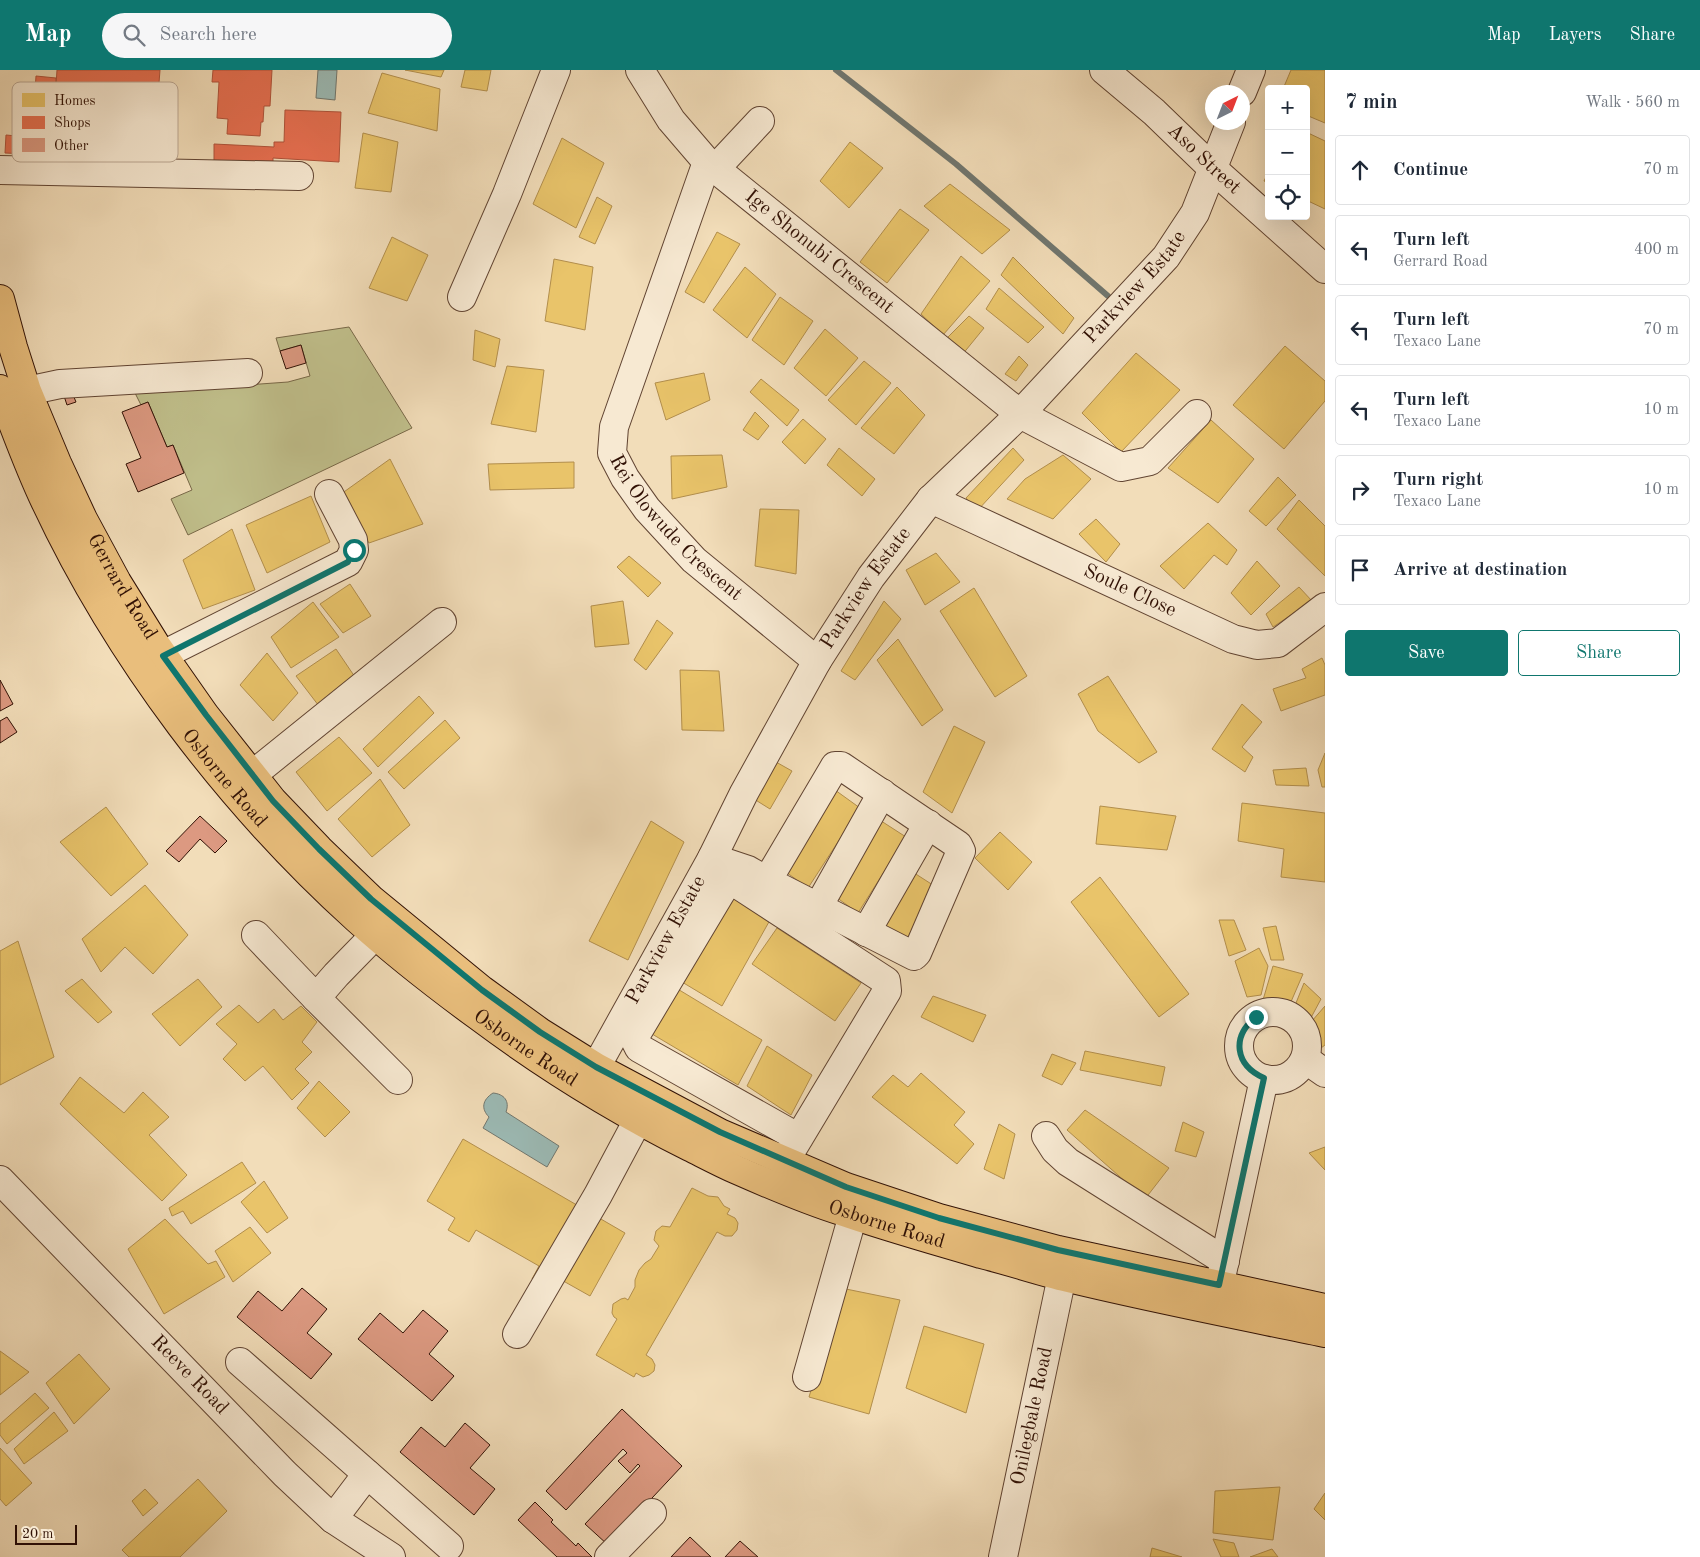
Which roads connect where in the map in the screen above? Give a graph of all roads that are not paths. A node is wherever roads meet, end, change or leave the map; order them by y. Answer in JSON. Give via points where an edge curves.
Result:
{"nodes":[{"id":1,"x":556,"y":70,"type":"edge"},
{"id":2,"x":640,"y":70,"type":"edge"},
{"id":3,"x":1104,"y":70,"type":"edge"},
{"id":4,"x":1251,"y":70,"type":"edge"},
{"id":5,"x":1245,"y":85,"type":"edge"},
{"id":6,"x":760,"y":121,"type":"dead end"},
{"id":7,"x":1228,"y":130,"type":"edge"},
{"id":8,"x":712,"y":165,"type":"junction"},
{"id":9,"x":1213,"y":169,"type":"junction"},
{"id":10,"x":0,"y":170,"type":"edge"},
{"id":11,"x":299,"y":176,"type":"dead end"},
{"id":12,"x":1325,"y":269,"type":"edge"},
{"id":13,"x":462,"y":297,"type":"dead end"},
{"id":14,"x":0,"y":299,"type":"edge"},
{"id":15,"x":248,"y":373,"type":"dead end"},
{"id":16,"x":0,"y":389,"type":"edge"},
{"id":17,"x":27,"y":391,"type":"junction"},
{"id":18,"x":1020,"y":414,"type":"junction"},
{"id":19,"x":1197,"y":414,"type":"dead end"},
{"id":20,"x":329,"y":494,"type":"dead end"},
{"id":21,"x":931,"y":499,"type":"junction"},
{"id":22,"x":1325,"y":607,"type":"edge"},
{"id":23,"x":442,"y":622,"type":"dead end"},
{"id":24,"x":163,"y":656,"type":"junction"},
{"id":25,"x":817,"y":662,"type":"junction"},
{"id":26,"x":252,"y":775,"type":"junction"},
{"id":27,"x":882,"y":793,"type":"junction"},
{"id":28,"x":928,"y":824,"type":"junction"},
{"id":29,"x":712,"y":858,"type":"junction"},
{"id":30,"x":767,"y":881,"type":"junction"},
{"id":31,"x":818,"y":907,"type":"junction"},
{"id":32,"x":866,"y":932,"type":"junction"},
{"id":33,"x":256,"y":935,"type":"dead end"},
{"id":34,"x":375,"y":935,"type":"junction"},
{"id":35,"x":316,"y":998,"type":"junction"},
{"id":36,"x":1315,"y":1066,"type":"edge"},
{"id":37,"x":596,"y":1067,"type":"junction"},
{"id":38,"x":1264,"y":1078,"type":"junction"},
{"id":39,"x":398,"y":1080,"type":"dead end"},
{"id":40,"x":638,"y":1120,"type":"junction"},
{"id":41,"x":1046,"y":1136,"type":"dead end"},
{"id":42,"x":799,"y":1138,"type":"junction"},
{"id":43,"x":785,"y":1161,"type":"junction"},
{"id":44,"x":5,"y":1195,"type":"edge"},
{"id":45,"x":853,"y":1215,"type":"junction"},
{"id":46,"x":1222,"y":1273,"type":"junction"},
{"id":47,"x":1062,"y":1276,"type":"junction"},
{"id":48,"x":1325,"y":1308,"type":"edge"},
{"id":49,"x":1325,"y":1333,"type":"edge"},
{"id":50,"x":517,"y":1334,"type":"dead end"},
{"id":51,"x":240,"y":1362,"type":"dead end"},
{"id":52,"x":807,"y":1377,"type":"dead end"},
{"id":53,"x":367,"y":1474,"type":"junction"},
{"id":54,"x":652,"y":1514,"type":"dead end"},
{"id":55,"x":333,"y":1519,"type":"junction"},
{"id":56,"x":449,"y":1546,"type":"dead end"},
{"id":57,"x":392,"y":1557,"type":"edge"},
{"id":58,"x":609,"y":1557,"type":"edge"},
{"id":59,"x":1003,"y":1557,"type":"edge"}],
"edges":[{"from":1,"to":13,"type":"street"},
{"from":2,"to":8,"type":"street","name":"Ige Shonubi Crescent","via":[[670,120]]},
{"from":3,"to":9,"type":"street","name":"Aso Street","via":[[1154,112]]},
{"from":4,"to":5,"type":"street"},
{"from":6,"to":8,"type":"street"},
{"from":7,"to":9,"type":"street","name":"Parkview Estate"},
{"from":8,"to":18,"type":"street","name":"Ige Shonubi Crescent"},
{"from":8,"to":25,"type":"street","name":"Rei Olowude Crescent","via":[[614,427],[612,453],[647,509],[694,560]]},
{"from":9,"to":12,"type":"street","name":"Aso Street"},
{"from":9,"to":18,"type":"street","name":"Parkview Estate","via":[[1195,213],[1166,257]]},
{"from":10,"to":11,"type":"street"},
{"from":14,"to":17,"type":"main road","name":"Gerrard Road"},
{"from":15,"to":17,"type":"street","via":[[60,384]]},
{"from":16,"to":34,"type":"main road","name":"Osborne Road","via":[[44,500],[78,566],[136,662],[205,756],[252,812],[306,870]]},
{"from":17,"to":24,"type":"main road","name":"Gerrard Road","via":[[83,519]]},
{"from":18,"to":19,"type":"street","name":"Ige Shonubi Crescent","via":[[1121,467],[1150,461]]},
{"from":18,"to":21,"type":"street","name":"Parkview Estate"},
{"from":20,"to":24,"type":"street","via":[[353,540],[354,550],[348,562]]},
{"from":21,"to":22,"type":"street","name":"Soule Close","via":[[1233,639],[1257,645],[1278,644]]},
{"from":21,"to":25,"type":"street","name":"Parkview Estate","via":[[871,577]]},
{"from":23,"to":26,"type":"street"},
{"from":24,"to":26,"type":"main road","name":"Gerrard Road"},
{"from":25,"to":29,"type":"street","name":"Parkview Estate"},
{"from":26,"to":37,"type":"main road","name":"Gerrard Road","via":[[319,849],[419,940],[533,1027]]},
{"from":27,"to":28,"type":"street"},
{"from":27,"to":30,"type":"street","via":[[841,766],[835,766]]},
{"from":27,"to":31,"type":"street"},
{"from":28,"to":32,"type":"street"},
{"from":28,"to":32,"type":"street","via":[[958,845],[961,851],[917,953],[914,956]]},
{"from":29,"to":30,"type":"street","via":[[748,870]]},
{"from":29,"to":37,"type":"street","name":"Parkview Estate"},
{"from":30,"to":31,"type":"street"},
{"from":31,"to":32,"type":"street"},
{"from":33,"to":35,"type":"street"},
{"from":34,"to":35,"type":"street"},
{"from":34,"to":40,"type":"main road","name":"Osborne Road","via":[[526,1052]]},
{"from":35,"to":39,"type":"street"},
{"from":36,"to":38,"type":"street","via":[[1285,1078]]},
{"from":36,"to":38,"type":"street","via":[[1298,1023],[1289,1016],[1267,1013],[1247,1024],[1239,1045],[1246,1066]]},
{"from":37,"to":43,"type":"main road","name":"Gerrard Road","via":[[720,1132]]},
{"from":38,"to":46,"type":"street"},
{"from":40,"to":45,"type":"main road","name":"Osborne Road","via":[[733,1169]]},
{"from":40,"to":50,"type":"street"},
{"from":41,"to":46,"type":"street","via":[[1068,1162]]},
{"from":42,"to":42,"type":"street","via":[[887,991],[886,981],[737,884],[726,884],[634,1038],[639,1048]]},
{"from":42,"to":43,"type":"street"},
{"from":43,"to":46,"type":"main road","name":"Gerrard Road","via":[[846,1187],[939,1218],[1058,1250]]},
{"from":44,"to":55,"type":"street","name":"Reeve Road"},
{"from":45,"to":47,"type":"main road","name":"Osborne Road"},
{"from":45,"to":52,"type":"street"},
{"from":46,"to":48,"type":"main road","name":"Gerrard Road"},
{"from":47,"to":49,"type":"main road","name":"Osborne Road"},
{"from":47,"to":59,"type":"street","name":"Onilegbale Road"},
{"from":51,"to":53,"type":"street"},
{"from":53,"to":55,"type":"street"},
{"from":53,"to":56,"type":"street"},
{"from":54,"to":58,"type":"street"},
{"from":55,"to":57,"type":"street","name":"Reeve Road"}]}
